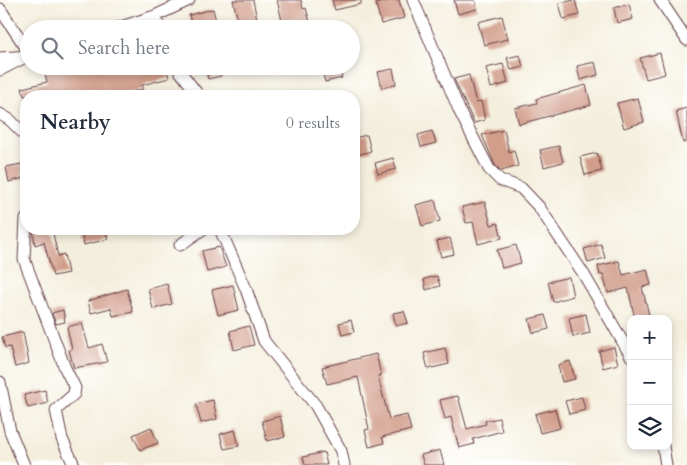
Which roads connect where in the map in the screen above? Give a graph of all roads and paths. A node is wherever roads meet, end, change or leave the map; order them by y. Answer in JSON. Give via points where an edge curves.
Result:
{"nodes":[{"id":1,"x":189,"y":0,"type":"edge"},
{"id":2,"x":413,"y":0,"type":"edge"},
{"id":3,"x":660,"y":0,"type":"edge"},
{"id":4,"x":0,"y":9,"type":"edge"},
{"id":5,"x":155,"y":16,"type":"junction"},
{"id":6,"x":143,"y":20,"type":"edge"},
{"id":7,"x":157,"y":20,"type":"edge"},
{"id":8,"x":687,"y":40,"type":"edge"},
{"id":9,"x":20,"y":43,"type":"edge"},
{"id":10,"x":20,"y":56,"type":"edge"},
{"id":11,"x":0,"y":58,"type":"edge"},
{"id":12,"x":20,"y":59,"type":"edge"},
{"id":13,"x":0,"y":70,"type":"edge"},
{"id":14,"x":183,"y":75,"type":"edge"},
{"id":15,"x":194,"y":90,"type":"edge"},
{"id":16,"x":0,"y":114,"type":"edge"},
{"id":17,"x":20,"y":130,"type":"edge"},
{"id":18,"x":25,"y":235,"type":"edge"},
{"id":19,"x":194,"y":235,"type":"edge"},
{"id":20,"x":222,"y":235,"type":"edge"},
{"id":21,"x":180,"y":245,"type":"dead end"},
{"id":22,"x":627,"y":349,"type":"edge"},
{"id":23,"x":0,"y":382,"type":"edge"},
{"id":24,"x":664,"y":450,"type":"edge"},
{"id":25,"x":24,"y":465,"type":"edge"},
{"id":26,"x":74,"y":465,"type":"edge"},
{"id":27,"x":344,"y":465,"type":"edge"},
{"id":28,"x":666,"y":465,"type":"edge"}],
"edges":[{"from":1,"to":5,"type":"street"},
{"from":2,"to":22,"type":"street","via":[[460,112],[489,169],[500,180],[521,188],[539,208],[583,273]]},
{"from":3,"to":8,"type":"street"},
{"from":4,"to":9,"type":"street"},
{"from":5,"to":6,"type":"street"},
{"from":5,"to":7,"type":"street"},
{"from":10,"to":11,"type":"street"},
{"from":12,"to":13,"type":"street"},
{"from":14,"to":15,"type":"street"},
{"from":16,"to":17,"type":"street"},
{"from":18,"to":26,"type":"street","via":[[24,259],[75,388],[74,394],[56,410],[62,439]]},
{"from":19,"to":21,"type":"street"},
{"from":20,"to":27,"type":"street","via":[[264,340],[316,406],[341,451]]},
{"from":23,"to":25,"type":"street","via":[[10,431]]},
{"from":24,"to":28,"type":"street"}]}
